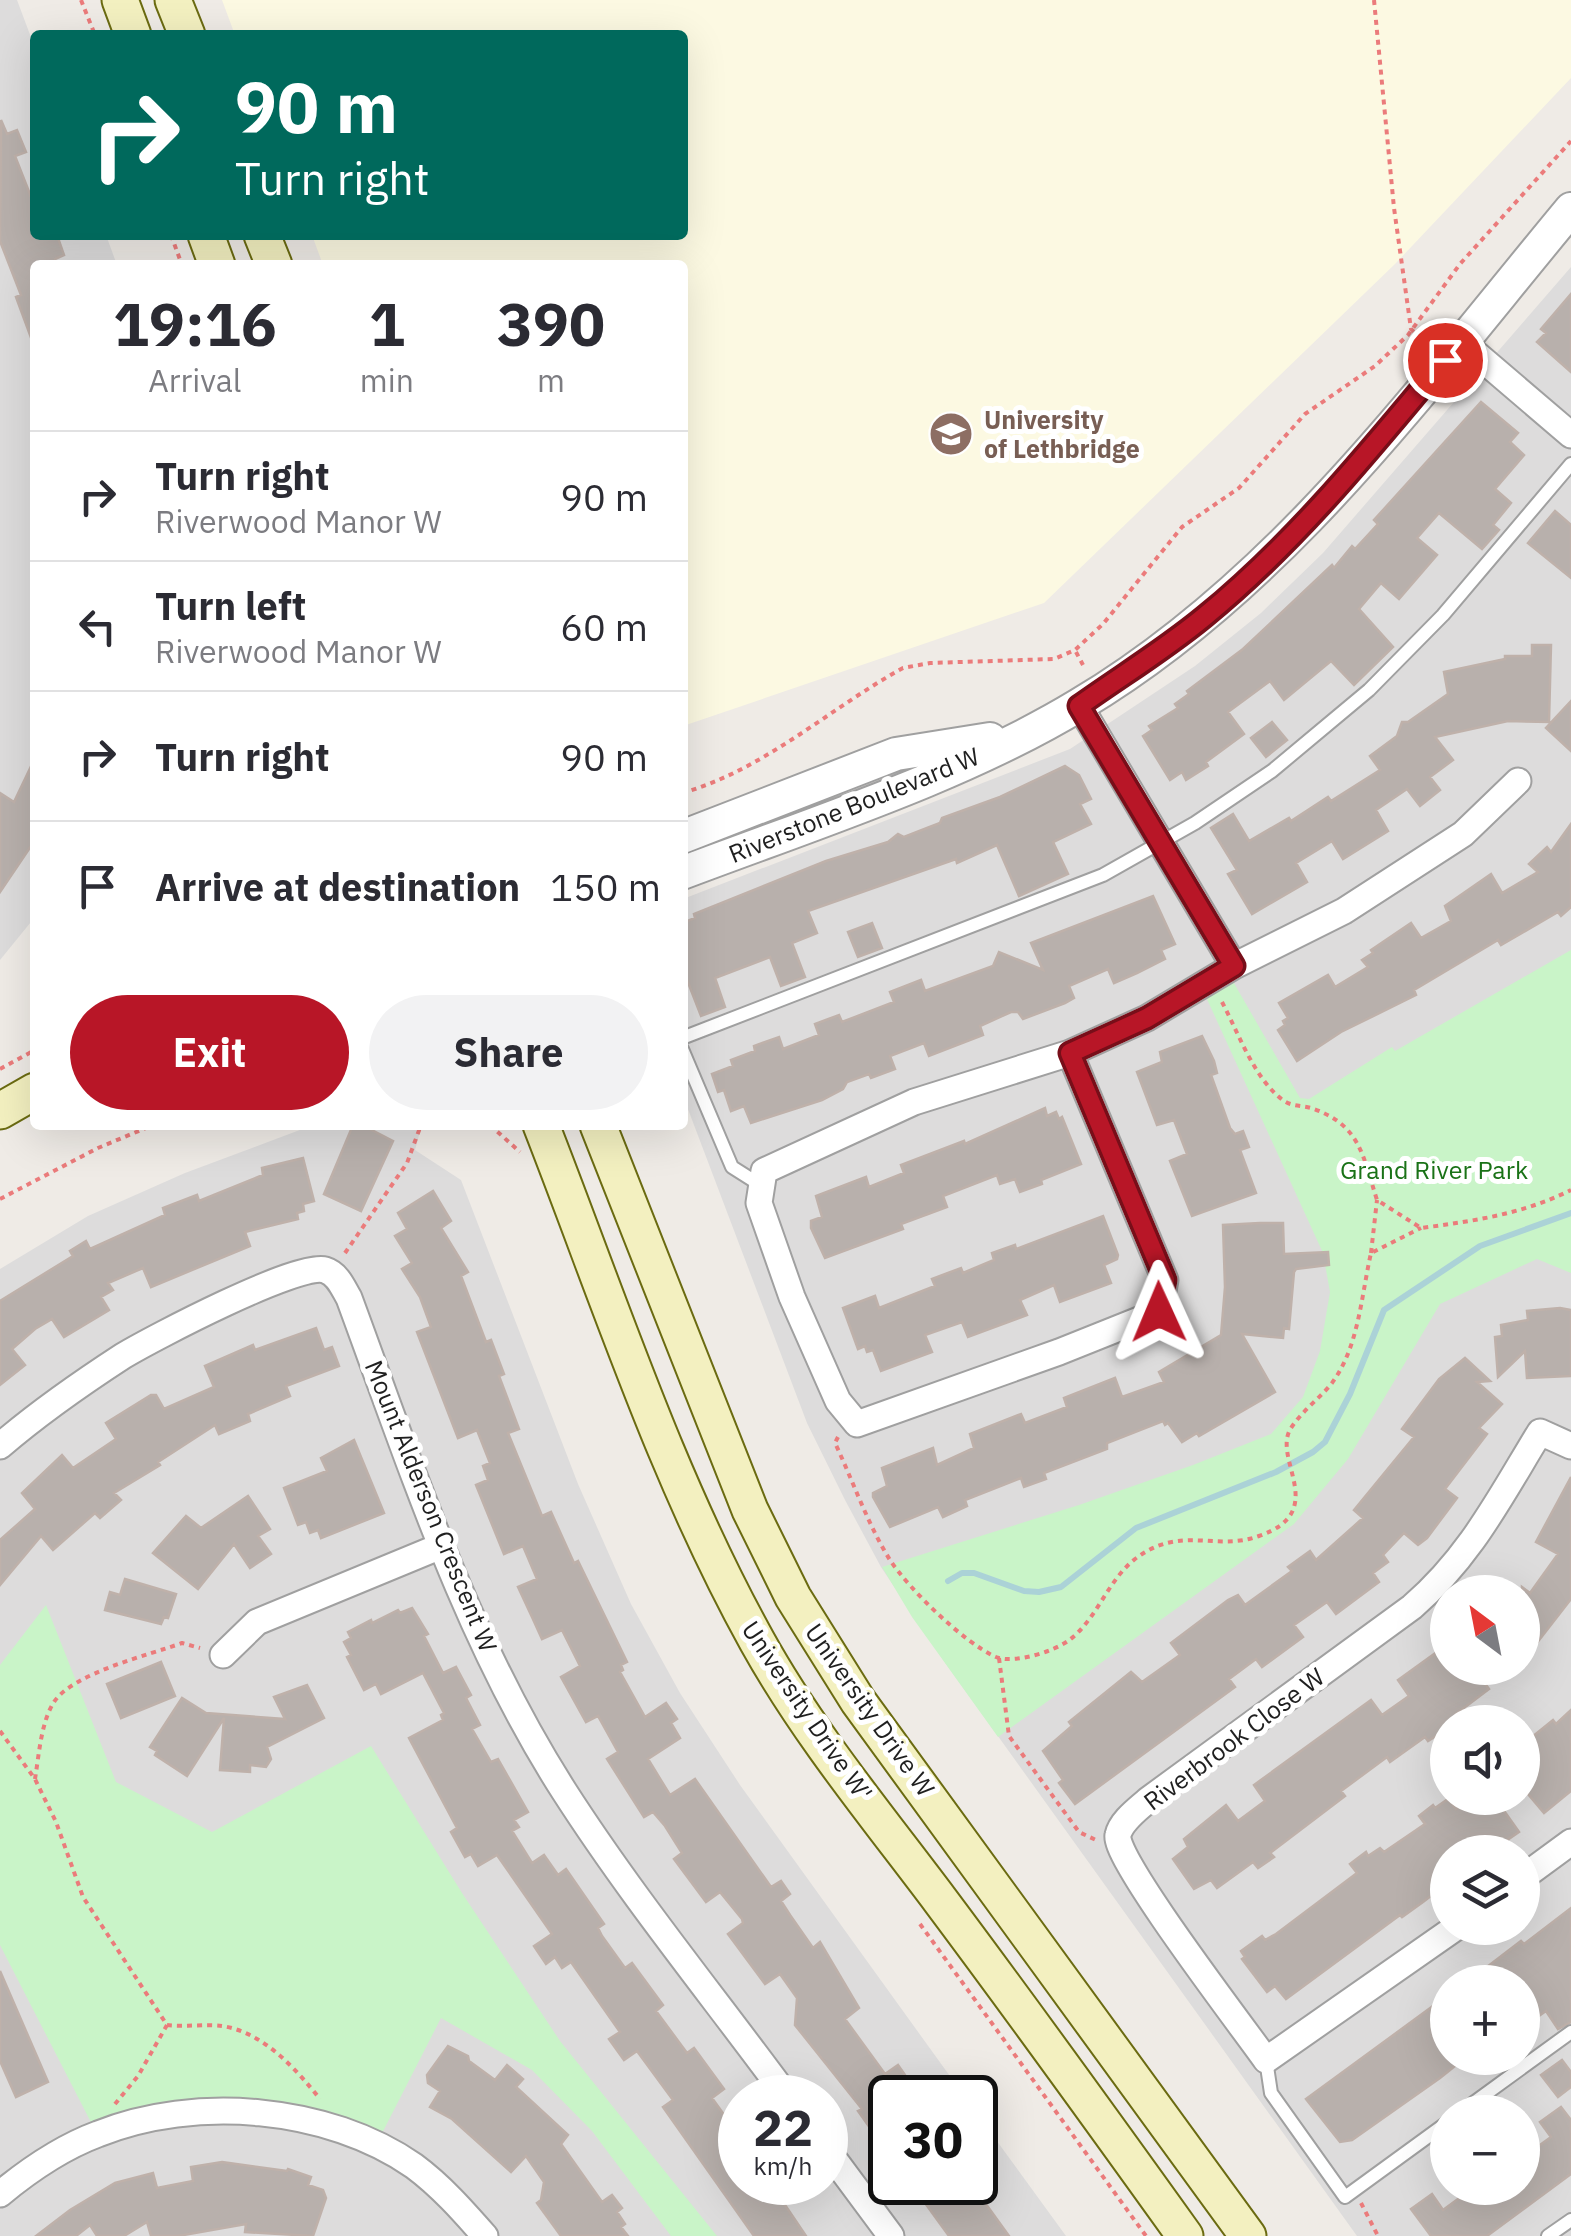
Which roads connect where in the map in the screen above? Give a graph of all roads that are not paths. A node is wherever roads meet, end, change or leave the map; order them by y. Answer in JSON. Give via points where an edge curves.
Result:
{"nodes":[{"id":1,"x":120,"y":0,"type":"edge"},
{"id":2,"x":173,"y":0,"type":"edge"},
{"id":3,"x":131,"y":30,"type":"edge"},
{"id":4,"x":184,"y":30,"type":"edge"},
{"id":5,"x":1571,"y":209,"type":"edge"},
{"id":6,"x":1461,"y":341,"type":"junction"},
{"id":7,"x":1571,"y":435,"type":"edge"},
{"id":8,"x":1571,"y":464,"type":"edge"},
{"id":9,"x":1079,"y":706,"type":"junction"},
{"id":10,"x":1024,"y":734,"type":"junction"},
{"id":11,"x":1518,"y":781,"type":"dead end"},
{"id":12,"x":688,"y":836,"type":"edge"},
{"id":13,"x":1161,"y":842,"type":"junction"},
{"id":14,"x":688,"y":871,"type":"edge"},
{"id":15,"x":1234,"y":966,"type":"junction"},
{"id":16,"x":688,"y":1036,"type":"edge"},
{"id":17,"x":1070,"y":1053,"type":"junction"},
{"id":18,"x":688,"y":1063,"type":"edge"},
{"id":19,"x":30,"y":1094,"type":"edge"},
{"id":20,"x":0,"y":1111,"type":"edge"},
{"id":21,"x":543,"y":1130,"type":"edge"},
{"id":22,"x":578,"y":1130,"type":"edge"},
{"id":23,"x":604,"y":1130,"type":"edge"},
{"id":24,"x":762,"y":1186,"type":"junction"},
{"id":25,"x":694,"y":1369,"type":"junction"},
{"id":26,"x":0,"y":1446,"type":"edge"},
{"id":27,"x":1571,"y":1446,"type":"edge"},
{"id":28,"x":441,"y":1546,"type":"junction"},
{"id":29,"x":222,"y":1655,"type":"road end"},
{"id":30,"x":1571,"y":1842,"type":"edge"},
{"id":31,"x":1540,"y":1865,"type":"edge"},
{"id":32,"x":1431,"y":1945,"type":"edge"},
{"id":33,"x":995,"y":1973,"type":"junction"},
{"id":34,"x":1571,"y":2032,"type":"edge"},
{"id":35,"x":1266,"y":2060,"type":"junction"},
{"id":36,"x":771,"y":2075,"type":"edge"},
{"id":37,"x":1484,"y":2095,"type":"edge"},
{"id":38,"x":1430,"y":2135,"type":"edge"},
{"id":39,"x":848,"y":2178,"type":"edge"},
{"id":40,"x":0,"y":2194,"type":"edge"},
{"id":41,"x":1571,"y":2220,"type":"edge"},
{"id":42,"x":485,"y":2236,"type":"edge"},
{"id":43,"x":891,"y":2236,"type":"edge"},
{"id":44,"x":1184,"y":2236,"type":"edge"},
{"id":45,"x":1208,"y":2236,"type":"edge"},
{"id":46,"x":1248,"y":2236,"type":"edge"},
{"id":47,"x":1548,"y":2236,"type":"edge"}],
"edges":[{"from":1,"to":3,"type":"main road"},
{"from":2,"to":4,"type":"main road"},
{"from":5,"to":6,"type":"street","name":"Riverstone Boulevard W"},
{"from":6,"to":7,"type":"street"},
{"from":6,"to":9,"type":"street","name":"Riverstone Boulevard W","via":[[1260,568],[1148,660]]},
{"from":8,"to":13,"type":"lane","via":[[1368,690],[1272,771]]},
{"from":9,"to":10,"type":"street","name":"Riverstone Boulevard W"},
{"from":9,"to":13,"type":"street"},
{"from":10,"to":12,"type":"street","name":"Riverstone Boulevard W","via":[[896,754]]},
{"from":10,"to":14,"type":"street","name":"Riverstone Boulevard W"},
{"from":11,"to":15,"type":"street","via":[[1448,843],[1344,910]]},
{"from":13,"to":15,"type":"street"},
{"from":13,"to":16,"type":"lane","via":[[1103,875]]},
{"from":15,"to":17,"type":"street","via":[[1147,1018]]},
{"from":17,"to":24,"type":"street","via":[[914,1102],[764,1170]]},
{"from":17,"to":24,"type":"street","via":[[1165,1280],[1159,1312],[857,1424],[838,1401],[792,1297],[759,1202]]},
{"from":18,"to":24,"type":"lane","via":[[732,1167]]},
{"from":19,"to":20,"type":"main road"},
{"from":21,"to":33,"type":"main road","name":"University Drive W'","via":[[707,1548],[823,1743]]},
{"from":22,"to":25,"type":"main road","via":[[646,1286]]},
{"from":23,"to":25,"type":"main road","name":"University Drive W"},
{"from":25,"to":46,"type":"main road","name":"University Drive W","via":[[792,1597],[858,1701]]},
{"from":26,"to":28,"type":"street","name":"Mount Alderson Crescent W","via":[[124,1356],[254,1291],[324,1269],[349,1298]]},
{"from":27,"to":35,"type":"street","name":"Riverbrook Close W","via":[[1540,1432],[1470,1548],[1439,1584],[1148,1800],[1118,1834],[1146,1892]]},
{"from":28,"to":29,"type":"street","via":[[256,1622]]},
{"from":28,"to":36,"type":"street","name":"Mount Alderson Crescent W","via":[[498,1672],[563,1790]]},
{"from":30,"to":31,"type":"street"},
{"from":32,"to":35,"type":"street"},
{"from":33,"to":44,"type":"main road","name":"University Drive W'"},
{"from":33,"to":45,"type":"main road"},
{"from":34,"to":37,"type":"lane"},
{"from":35,"to":38,"type":"lane","via":[[1271,2094],[1345,2197]]},
{"from":39,"to":43,"type":"street"},
{"from":40,"to":42,"type":"street","via":[[53,2156],[141,2120],[192,2113],[295,2116],[345,2130],[414,2166]]},
{"from":41,"to":47,"type":"lane"}]}
